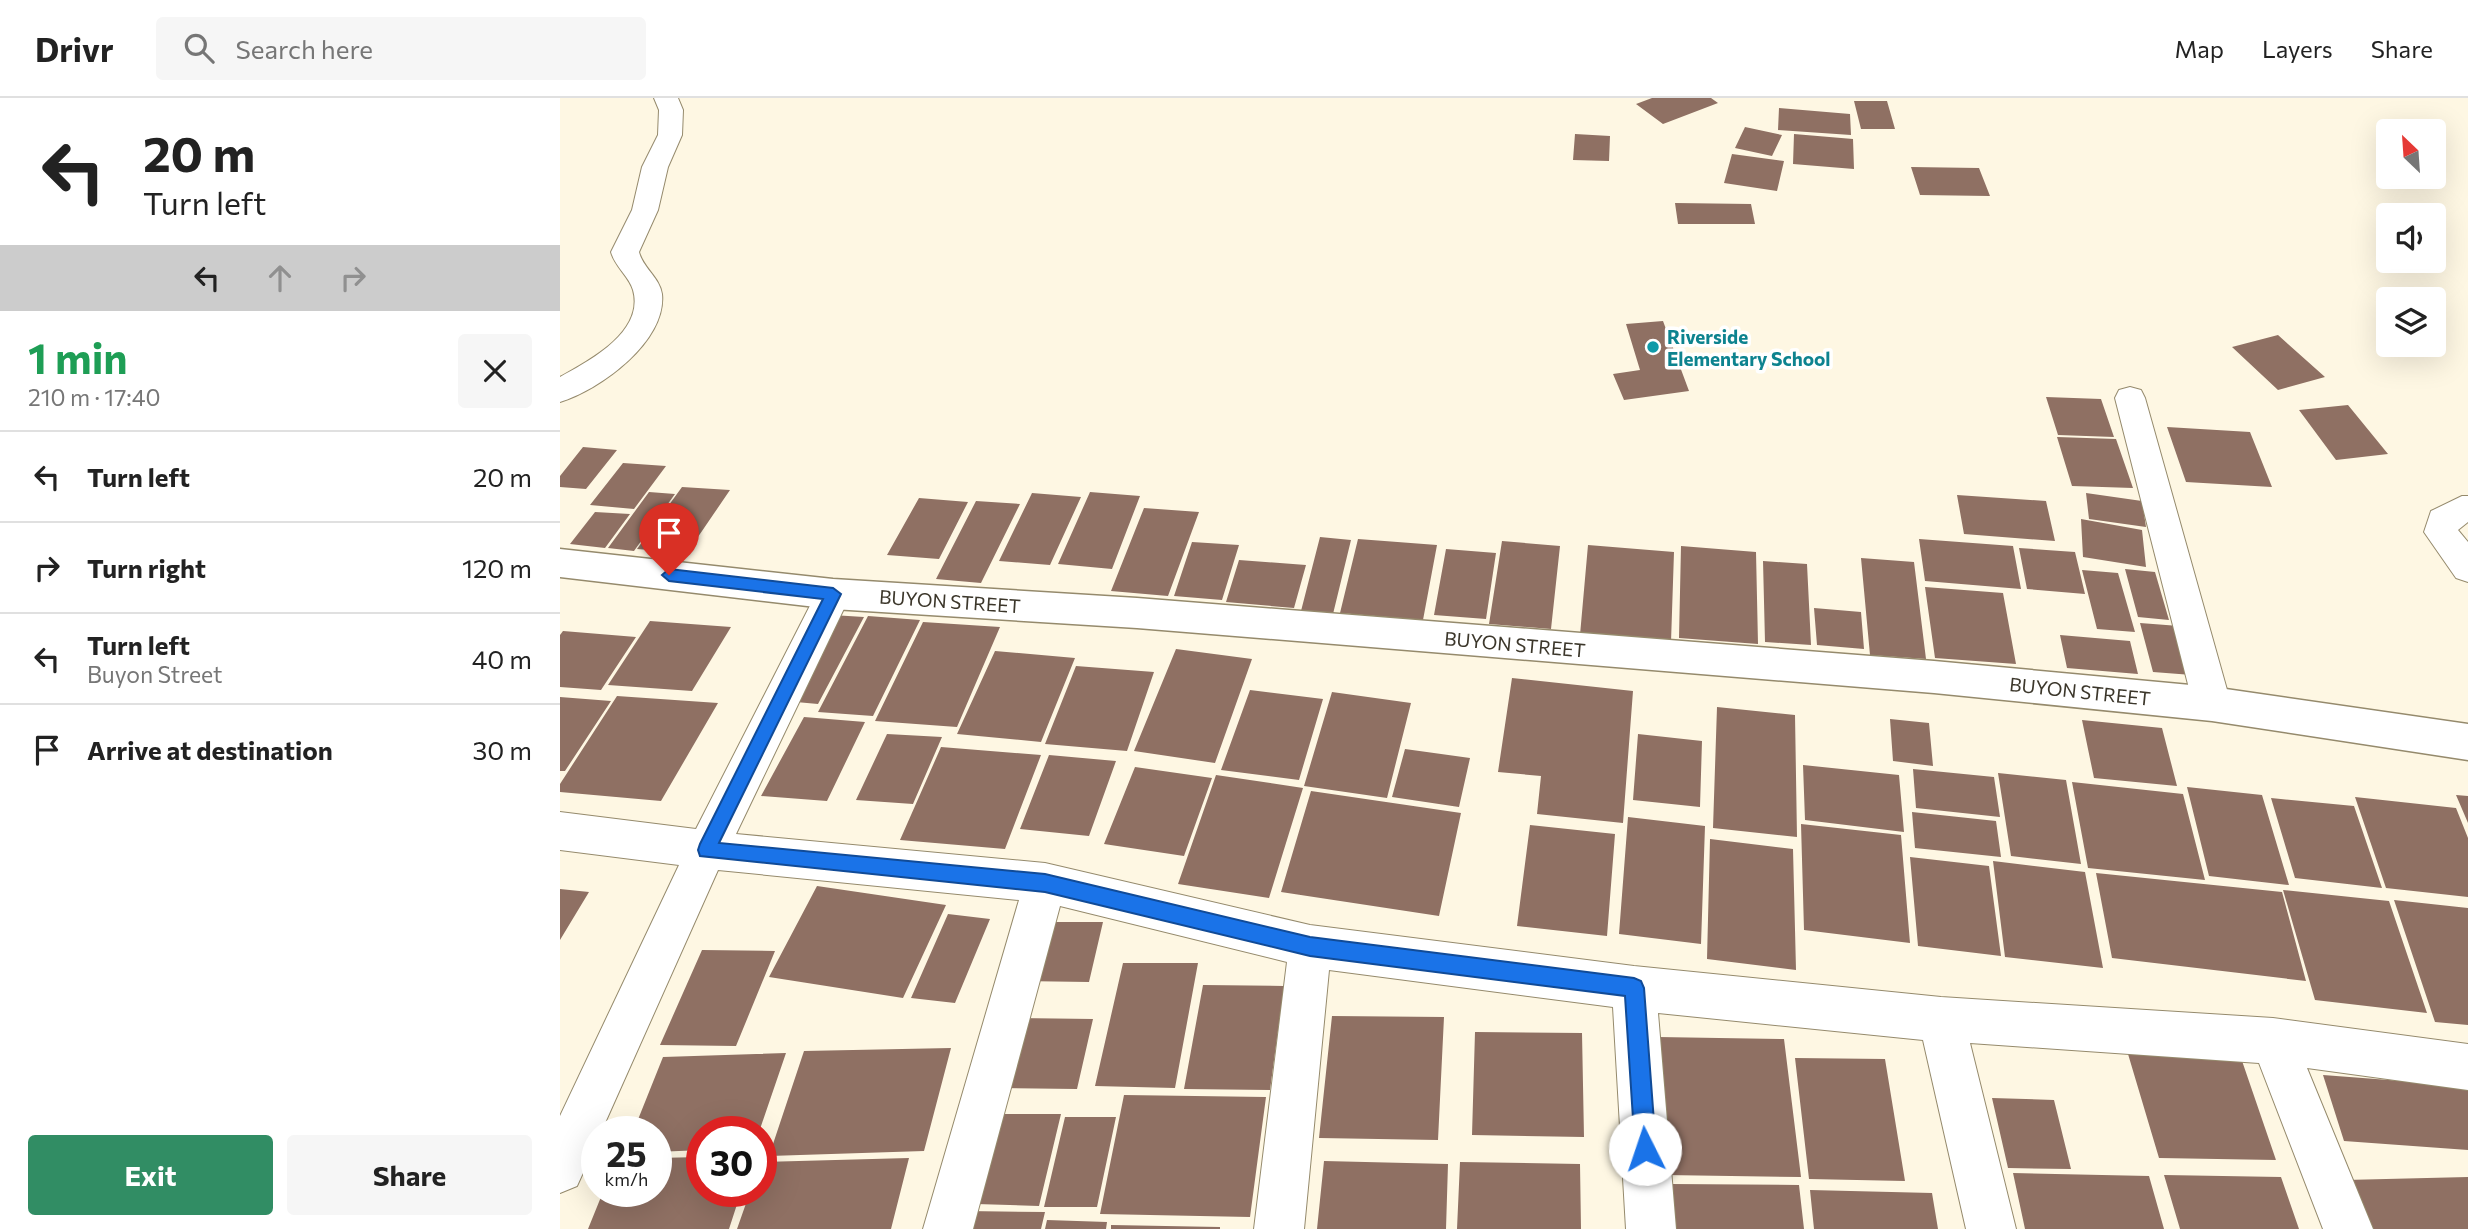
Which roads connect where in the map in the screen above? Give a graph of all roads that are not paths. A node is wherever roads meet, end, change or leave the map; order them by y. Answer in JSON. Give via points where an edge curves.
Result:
{"nodes":[{"id":1,"x":666,"y":98,"type":"edge"},
{"id":2,"x":560,"y":391,"type":"edge"},
{"id":3,"x":2130,"y":398,"type":"dead end"},
{"id":4,"x":2468,"y":509,"type":"edge"},
{"id":5,"x":560,"y":562,"type":"edge"},
{"id":6,"x":2468,"y":568,"type":"edge"},
{"id":7,"x":833,"y":594,"type":"junction"},
{"id":8,"x":2212,"y":704,"type":"junction"},
{"id":9,"x":2468,"y":742,"type":"edge"},
{"id":10,"x":560,"y":831,"type":"edge"},
{"id":11,"x":706,"y":850,"type":"junction"},
{"id":12,"x":1045,"y":883,"type":"junction"},
{"id":13,"x":1310,"y":947,"type":"junction"},
{"id":14,"x":1634,"y":988,"type":"junction"},
{"id":15,"x":1941,"y":1019,"type":"junction"},
{"id":16,"x":2273,"y":1041,"type":"junction"},
{"id":17,"x":2468,"y":1067,"type":"edge"},
{"id":18,"x":562,"y":1162,"type":"edge"},
{"id":19,"x":948,"y":1229,"type":"edge"},
{"id":20,"x":1279,"y":1229,"type":"edge"},
{"id":21,"x":1651,"y":1229,"type":"edge"},
{"id":22,"x":1991,"y":1229,"type":"edge"},
{"id":23,"x":2348,"y":1229,"type":"edge"}],
"edges":[{"from":1,"to":2,"type":"street","via":[[671,110],[670,135],[655,167],[645,210],[625,252],[648,294],[640,328],[609,361]]},
{"from":3,"to":8,"type":"street"},
{"from":4,"to":6,"type":"street","via":[[2443,520],[2441,532]]},
{"from":5,"to":7,"type":"main road","name":"BUYON STREET"},
{"from":7,"to":8,"type":"main road","name":"BUYON STREET","via":[[1138,613]]},
{"from":7,"to":11,"type":"street"},
{"from":8,"to":9,"type":"main road","name":"BUYON STREET"},
{"from":10,"to":11,"type":"street"},
{"from":11,"to":12,"type":"street"},
{"from":11,"to":18,"type":"street"},
{"from":12,"to":13,"type":"street"},
{"from":12,"to":19,"type":"street"},
{"from":13,"to":14,"type":"street"},
{"from":13,"to":20,"type":"street"},
{"from":14,"to":15,"type":"street"},
{"from":14,"to":21,"type":"street"},
{"from":15,"to":16,"type":"street"},
{"from":15,"to":22,"type":"street"},
{"from":16,"to":17,"type":"street"},
{"from":16,"to":23,"type":"street"}]}
